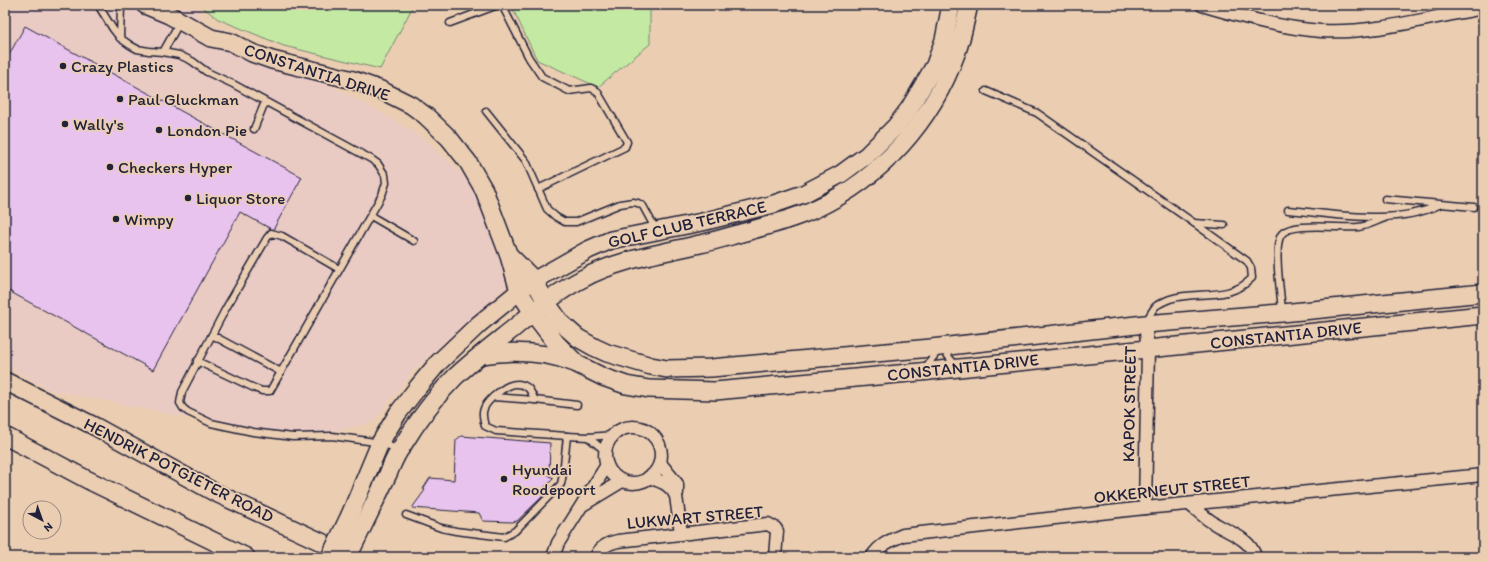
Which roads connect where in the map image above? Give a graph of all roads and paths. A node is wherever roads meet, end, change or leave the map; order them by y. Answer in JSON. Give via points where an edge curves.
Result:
{"nodes":[{"id":1,"x":98,"y":5,"type":"edge"},
{"id":2,"x":121,"y":5,"type":"edge"},
{"id":3,"x":145,"y":5,"type":"edge"},
{"id":4,"x":175,"y":5,"type":"edge"},
{"id":5,"x":951,"y":5,"type":"edge"},
{"id":6,"x":969,"y":5,"type":"edge"},
{"id":7,"x":1202,"y":5,"type":"edge"},
{"id":8,"x":1483,"y":8,"type":"edge"},
{"id":9,"x":450,"y":23,"type":"dead end"},
{"id":10,"x":177,"y":27,"type":"dead end"},
{"id":11,"x":120,"y":38,"type":"junction"},
{"id":12,"x":231,"y":42,"type":"junction"},
{"id":13,"x":163,"y":52,"type":"junction"},
{"id":14,"x":986,"y":91,"type":"dead end"},
{"id":15,"x":265,"y":102,"type":"junction"},
{"id":16,"x":486,"y":111,"type":"dead end"},
{"id":17,"x":254,"y":129,"type":"dead end"},
{"id":18,"x":538,"y":189,"type":"junction"},
{"id":19,"x":1385,"y":199,"type":"dead end"},
{"id":20,"x":1439,"y":205,"type":"junction"},
{"id":21,"x":1474,"y":207,"type":"dead end"},
{"id":22,"x":1288,"y":210,"type":"dead end"},
{"id":23,"x":371,"y":216,"type":"junction"},
{"id":24,"x":1384,"y":218,"type":"junction"},
{"id":25,"x":1194,"y":223,"type":"junction"},
{"id":26,"x":1224,"y":225,"type":"dead end"},
{"id":27,"x":657,"y":230,"type":"junction"},
{"id":28,"x":414,"y":241,"type":"dead end"},
{"id":29,"x":676,"y":249,"type":"junction"},
{"id":30,"x":509,"y":256,"type":"junction"},
{"id":31,"x":646,"y":257,"type":"junction"},
{"id":32,"x":339,"y":269,"type":"junction"},
{"id":33,"x":534,"y":280,"type":"junction"},
{"id":34,"x":519,"y":291,"type":"junction"},
{"id":35,"x":1483,"y":293,"type":"edge"},
{"id":36,"x":540,"y":307,"type":"junction"},
{"id":37,"x":1282,"y":313,"type":"junction"},
{"id":38,"x":1483,"y":315,"type":"edge"},
{"id":39,"x":1145,"y":324,"type":"junction"},
{"id":40,"x":212,"y":334,"type":"junction"},
{"id":41,"x":941,"y":347,"type":"junction"},
{"id":42,"x":1148,"y":349,"type":"junction"},
{"id":43,"x":481,"y":355,"type":"junction"},
{"id":44,"x":197,"y":361,"type":"junction"},
{"id":45,"x":577,"y":364,"type":"junction"},
{"id":46,"x":5,"y":368,"type":"edge"},
{"id":47,"x":958,"y":368,"type":"junction"},
{"id":48,"x":281,"y":372,"type":"junction"},
{"id":49,"x":920,"y":372,"type":"junction"},
{"id":50,"x":5,"y":381,"type":"edge"},
{"id":51,"x":493,"y":397,"type":"junction"},
{"id":52,"x":535,"y":400,"type":"junction"},
{"id":53,"x":577,"y":405,"type":"dead end"},
{"id":54,"x":96,"y":427,"type":"junction"},
{"id":55,"x":613,"y":435,"type":"junction"},
{"id":56,"x":5,"y":436,"type":"edge"},
{"id":57,"x":567,"y":436,"type":"junction"},
{"id":58,"x":588,"y":438,"type":"junction"},
{"id":59,"x":380,"y":443,"type":"junction"},
{"id":60,"x":5,"y":444,"type":"edge"},
{"id":61,"x":399,"y":450,"type":"junction"},
{"id":62,"x":605,"y":451,"type":"junction"},
{"id":63,"x":660,"y":462,"type":"junction"},
{"id":64,"x":607,"y":465,"type":"junction"},
{"id":65,"x":1483,"y":475,"type":"edge"},
{"id":66,"x":649,"y":477,"type":"junction"},
{"id":67,"x":88,"y":480,"type":"junction"},
{"id":68,"x":622,"y":481,"type":"junction"},
{"id":69,"x":676,"y":496,"type":"junction"},
{"id":70,"x":1189,"y":504,"type":"junction"},
{"id":71,"x":581,"y":506,"type":"junction"},
{"id":72,"x":1145,"y":508,"type":"junction"},
{"id":73,"x":406,"y":515,"type":"dead end"},
{"id":74,"x":681,"y":533,"type":"junction"},
{"id":75,"x":246,"y":557,"type":"edge"},
{"id":76,"x":330,"y":557,"type":"edge"},
{"id":77,"x":348,"y":557,"type":"edge"},
{"id":78,"x":353,"y":557,"type":"edge"},
{"id":79,"x":553,"y":557,"type":"edge"},
{"id":80,"x":596,"y":557,"type":"edge"},
{"id":81,"x":775,"y":557,"type":"edge"},
{"id":82,"x":872,"y":557,"type":"edge"},
{"id":83,"x":1255,"y":557,"type":"edge"}],
"edges":[{"from":1,"to":11,"type":"lane"},
{"from":2,"to":11,"type":"lane"},
{"from":3,"to":12,"type":"street","name":"CONSTANTIA DRIVE","via":[[211,38]]},
{"from":4,"to":12,"type":"street","name":"CONSTANTIA DRIVE","via":[[223,34]]},
{"from":5,"to":27,"type":"street","name":"GOLF CLUB TERRACE","via":[[944,40],[935,66],[909,109],[867,155],[841,174],[803,194],[702,222]]},
{"from":6,"to":29,"type":"street","name":"GOLF CLUB TERRACE","via":[[956,54],[941,88],[909,136],[869,176],[818,208],[783,222]]},
{"from":7,"to":8,"type":"street","via":[[1279,25],[1321,31],[1391,25]]},
{"from":9,"to":18,"type":"lane","via":[[498,5],[503,7],[529,58],[542,77],[569,91],[591,88],[597,91],[627,142],[625,147]]},
{"from":10,"to":13,"type":"lane"},
{"from":11,"to":13,"type":"lane","via":[[137,49]]},
{"from":12,"to":30,"type":"street","name":"CONSTANTIA DRIVE","via":[[272,60],[353,80],[381,90],[411,105],[426,116],[449,138],[468,162],[484,190]]},
{"from":13,"to":15,"type":"lane","via":[[192,61],[207,72]]},
{"from":14,"to":25,"type":"lane","via":[[1037,112]]},
{"from":15,"to":17,"type":"lane"},
{"from":15,"to":23,"type":"lane","via":[[378,164],[386,183]]},
{"from":16,"to":18,"type":"lane","via":[[526,161]]},
{"from":18,"to":27,"type":"lane","via":[[547,210],[565,222],[576,222],[620,204],[633,202],[643,206]]},
{"from":19,"to":20,"type":"lane"},
{"from":20,"to":21,"type":"lane"},
{"from":20,"to":24,"type":"lane","via":[[1428,210]]},
{"from":22,"to":24,"type":"lane"},
{"from":23,"to":28,"type":"lane"},
{"from":23,"to":32,"type":"lane"},
{"from":24,"to":37,"type":"lane","via":[[1358,227],[1299,227],[1281,233],[1278,261]]},
{"from":25,"to":26,"type":"lane"},
{"from":25,"to":39,"type":"lane","via":[[1247,261],[1252,268],[1252,278],[1238,289],[1225,293],[1179,296],[1165,301],[1156,306]]},
{"from":27,"to":29,"type":"street"},
{"from":27,"to":31,"type":"street"},
{"from":27,"to":33,"type":"street","name":"GOLF CLUB TERRACE","via":[[611,240]]},
{"from":29,"to":31,"type":"street","name":"GOLF CLUB TERRACE"},
{"from":30,"to":33,"type":"street","name":"CONSTANTIA DRIVE"},
{"from":30,"to":34,"type":"street","name":"CONSTANTIA DRIVE"},
{"from":31,"to":36,"type":"street","name":"GOLF CLUB TERRACE","via":[[583,278]]},
{"from":32,"to":40,"type":"lane","via":[[282,236],[271,233]]},
{"from":32,"to":48,"type":"lane"},
{"from":33,"to":34,"type":"street","name":"GOLF CLUB TERRACE"},
{"from":33,"to":36,"type":"street","name":"CONSTANTIA DRIVE"},
{"from":34,"to":36,"type":"street","name":"CONSTANTIA DRIVE"},
{"from":34,"to":59,"type":"street","name":"GOLF CLUB TERRACE","via":[[438,363],[418,386]]},
{"from":35,"to":37,"type":"street","name":"CONSTANTIA DRIVE"},
{"from":36,"to":41,"type":"street","name":"CONSTANTIA DRIVE","via":[[578,338],[594,347],[632,361],[667,369],[711,368]]},
{"from":36,"to":43,"type":"street","name":"GOLF CLUB TERRACE"},
{"from":36,"to":45,"type":"street","name":"CONSTANTIA DRIVE","via":[[556,343]]},
{"from":37,"to":39,"type":"street","name":"CONSTANTIA DRIVE"},
{"from":38,"to":42,"type":"street","name":"CONSTANTIA DRIVE"},
{"from":39,"to":41,"type":"street","name":"CONSTANTIA DRIVE"},
{"from":39,"to":42,"type":"street","name":"KAPOK STREET"},
{"from":40,"to":44,"type":"lane"},
{"from":40,"to":48,"type":"lane"},
{"from":41,"to":47,"type":"lane"},
{"from":41,"to":49,"type":"lane"},
{"from":42,"to":47,"type":"street","name":"CONSTANTIA DRIVE"},
{"from":42,"to":72,"type":"street","name":"KAPOK STREET"},
{"from":43,"to":45,"type":"street","via":[[509,352],[546,354]]},
{"from":43,"to":61,"type":"street","name":"GOLF CLUB TERRACE","via":[[436,398]]},
{"from":44,"to":48,"type":"lane","via":[[262,390],[270,391]]},
{"from":44,"to":59,"type":"lane","via":[[182,392],[180,403],[188,412],[211,424],[293,438],[332,436]]},
{"from":45,"to":49,"type":"street","name":"CONSTANTIA DRIVE","via":[[626,385],[668,391],[715,391]]},
{"from":46,"to":54,"type":"street"},
{"from":47,"to":49,"type":"street","name":"CONSTANTIA DRIVE"},
{"from":50,"to":54,"type":"street","name":"HENDRIK POTGIETER ROAD"},
{"from":51,"to":52,"type":"lane"},
{"from":51,"to":52,"type":"lane","via":[[510,384],[528,389]]},
{"from":51,"to":57,"type":"lane","via":[[486,403],[482,414],[484,426],[496,431]]},
{"from":52,"to":53,"type":"lane"},
{"from":54,"to":78,"type":"street","name":"HENDRIK POTGIETER ROAD","via":[[214,492]]},
{"from":55,"to":58,"type":"lane"},
{"from":55,"to":62,"type":"street"},
{"from":55,"to":63,"type":"street","via":[[630,427],[639,427],[647,431],[659,444]]},
{"from":56,"to":67,"type":"street"},
{"from":57,"to":58,"type":"lane"},
{"from":57,"to":73,"type":"lane","via":[[561,484],[507,536],[456,532]]},
{"from":58,"to":62,"type":"lane"},
{"from":59,"to":61,"type":"lane"},
{"from":59,"to":76,"type":"street","name":"GOLF CLUB TERRACE","bridge":true},
{"from":60,"to":67,"type":"street"},
{"from":61,"to":77,"type":"street","name":"GOLF CLUB TERRACE","bridge":true},
{"from":62,"to":64,"type":"street"},
{"from":63,"to":66,"type":"street","via":[[656,471]]},
{"from":63,"to":69,"type":"street","via":[[677,484]]},
{"from":64,"to":68,"type":"street"},
{"from":64,"to":71,"type":"street"},
{"from":65,"to":70,"type":"street","name":"OKKERNEUT STREET"},
{"from":66,"to":68,"type":"street","via":[[636,482]]},
{"from":66,"to":69,"type":"street","via":[[671,487]]},
{"from":67,"to":75,"type":"street"},
{"from":68,"to":71,"type":"street"},
{"from":69,"to":74,"type":"street"},
{"from":70,"to":72,"type":"street","name":"OKKERNEUT STREET"},
{"from":70,"to":83,"type":"street","via":[[1212,522],[1246,542],[1253,549]]},
{"from":71,"to":79,"type":"street","via":[[558,543]]},
{"from":72,"to":82,"type":"street","name":"OKKERNEUT STREET","via":[[904,535],[889,541]]},
{"from":74,"to":80,"type":"street","name":"LUKWART STREET","via":[[610,543],[598,552]]},
{"from":74,"to":81,"type":"street","name":"LUKWART STREET","via":[[768,524],[777,531]]}]}
